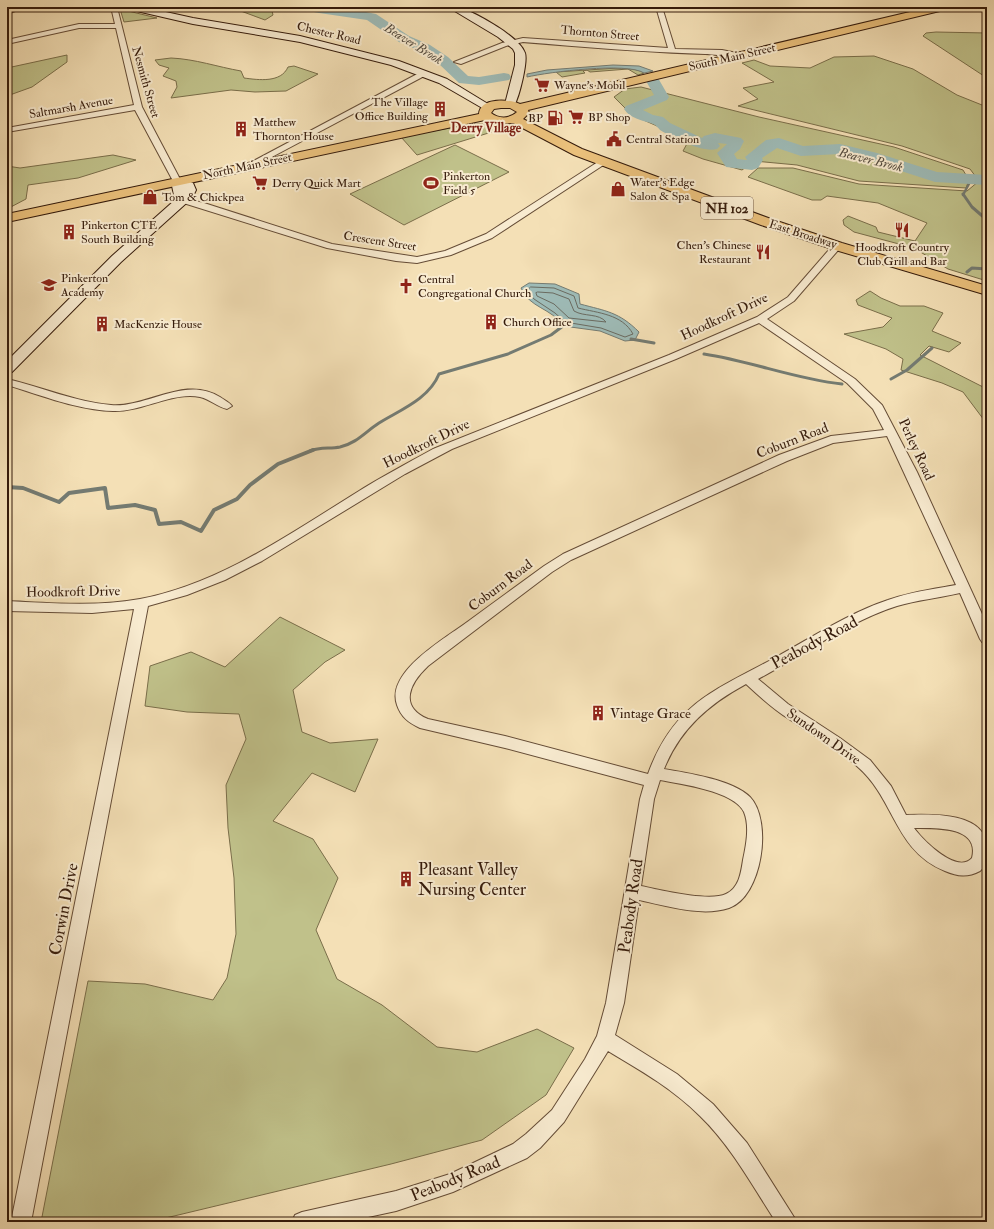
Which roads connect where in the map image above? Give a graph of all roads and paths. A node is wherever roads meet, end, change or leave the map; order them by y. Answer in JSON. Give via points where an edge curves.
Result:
{"nodes":[{"id":1,"x":23,"y":7,"type":"edge"},
{"id":2,"x":114,"y":7,"type":"edge"},
{"id":3,"x":131,"y":7,"type":"edge"},
{"id":4,"x":453,"y":7,"type":"edge"},
{"id":5,"x":659,"y":7,"type":"edge"},
{"id":6,"x":944,"y":7,"type":"edge"},
{"id":7,"x":7,"y":12,"type":"edge"},
{"id":8,"x":118,"y":26,"type":"junction"},
{"id":9,"x":513,"y":41,"type":"junction"},
{"id":10,"x":7,"y":42,"type":"edge"},
{"id":11,"x":672,"y":51,"type":"junction"},
{"id":12,"x":743,"y":54,"type":"junction"},
{"id":13,"x":458,"y":62,"type":"dead end"},
{"id":14,"x":424,"y":74,"type":"junction"},
{"id":15,"x":515,"y":106,"type":"junction"},
{"id":16,"x":138,"y":107,"type":"junction"},
{"id":17,"x":487,"y":112,"type":"junction"},
{"id":18,"x":514,"y":119,"type":"junction"},
{"id":19,"x":7,"y":130,"type":"edge"},
{"id":20,"x":604,"y":162,"type":"junction"},
{"id":21,"x":250,"y":165,"type":"junction"},
{"id":22,"x":177,"y":181,"type":"junction"},
{"id":23,"x":181,"y":201,"type":"junction"},
{"id":24,"x":7,"y":218,"type":"edge"},
{"id":25,"x":837,"y":246,"type":"junction"},
{"id":26,"x":987,"y":291,"type":"edge"},
{"id":27,"x":760,"y":320,"type":"junction"},
{"id":28,"x":7,"y":369,"type":"edge"},
{"id":29,"x":7,"y":382,"type":"edge"},
{"id":30,"x":227,"y":406,"type":"dead end"},
{"id":31,"x":892,"y":432,"type":"junction"},
{"id":32,"x":963,"y":588,"type":"junction"},
{"id":33,"x":142,"y":603,"type":"junction"},
{"id":34,"x":7,"y":606,"type":"edge"},
{"id":35,"x":987,"y":639,"type":"edge"},
{"id":36,"x":748,"y":678,"type":"junction"},
{"id":37,"x":653,"y":777,"type":"junction"},
{"id":38,"x":902,"y":822,"type":"junction"},
{"id":39,"x":633,"y":892,"type":"junction"},
{"id":40,"x":604,"y":1039,"type":"junction"},
{"id":41,"x":21,"y":1222,"type":"edge"},
{"id":42,"x":302,"y":1222,"type":"edge"},
{"id":43,"x":787,"y":1222,"type":"edge"}],
"edges":[{"from":1,"to":7,"type":"street"},
{"from":2,"to":8,"type":"street","name":"Nesmith Street"},
{"from":3,"to":14,"type":"street","name":"Chester Road","via":[[193,21],[318,43],[395,63]]},
{"from":4,"to":9,"type":"street"},
{"from":5,"to":11,"type":"street"},
{"from":6,"to":12,"type":"main road","name":"South Main Street"},
{"from":8,"to":10,"type":"street","via":[[79,26]]},
{"from":8,"to":16,"type":"street","name":"Nesmith Street"},
{"from":9,"to":11,"type":"street","name":"Thornton Street"},
{"from":9,"to":13,"type":"street","name":"Thornton Street"},
{"from":9,"to":15,"type":"street","via":[[519,48],[520,56]]},
{"from":11,"to":12,"type":"street","name":"Thornton Street"},
{"from":12,"to":15,"type":"main road","name":"South Main Street"},
{"from":14,"to":17,"type":"street","name":"Chester Road","via":[[443,81]]},
{"from":14,"to":21,"type":"street"},
{"from":15,"to":17,"type":"main road","name":"North Main Street","via":[[498,104]]},
{"from":15,"to":18,"type":"main road","via":[[522,110],[522,115]]},
{"from":16,"to":19,"type":"street","name":"Saltmarsh Avenue"},
{"from":16,"to":22,"type":"street","name":"Nesmith Street"},
{"from":17,"to":18,"type":"main road","via":[[500,120]]},
{"from":17,"to":21,"type":"main road","name":"North Main Street"},
{"from":18,"to":20,"type":"main road","name":"East Broadway","number":"NH 102","via":[[551,139]]},
{"from":20,"to":23,"type":"street","name":"Crescent Street","via":[[488,236],[448,253],[418,260],[345,249]]},
{"from":20,"to":25,"type":"main road","name":"East Broadway","number":"NH 102"},
{"from":21,"to":22,"type":"main road","name":"North Main Street"},
{"from":22,"to":23,"type":"street"},
{"from":22,"to":24,"type":"main road","name":"North Main Street"},
{"from":23,"to":28,"type":"street","via":[[108,267]]},
{"from":25,"to":26,"type":"main road","name":"East Broadway","number":"NH 102"},
{"from":25,"to":27,"type":"street","name":"Hoodkroft Drive","via":[[791,299]]},
{"from":27,"to":31,"type":"street","name":"Perley Road","via":[[840,373],[862,391],[878,407]]},
{"from":27,"to":33,"type":"street","name":"Hoodkroft Drive","via":[[438,452],[369,488],[234,571],[194,588]]},
{"from":29,"to":30,"type":"street","via":[[98,407],[126,408],[197,392],[214,396]]},
{"from":31,"to":32,"type":"street","name":"Perley Road"},
{"from":31,"to":37,"type":"street","name":"Coburn Road","via":[[846,438],[812,447],[567,557],[434,654],[413,673],[403,690],[404,707],[416,720],[426,724]]},
{"from":32,"to":35,"type":"street","name":"Perley Road"},
{"from":32,"to":36,"type":"street","name":"Peabody Road","via":[[912,598],[876,610]]},
{"from":33,"to":34,"type":"street","name":"Hoodkroft Drive","via":[[103,608]]},
{"from":33,"to":41,"type":"street","name":"Corwin Drive"},
{"from":36,"to":37,"type":"street","name":"Peabody Road","via":[[711,698],[693,713],[663,753]]},
{"from":36,"to":38,"type":"street","name":"Sundown Drive","via":[[783,708],[865,764],[887,793]]},
{"from":37,"to":39,"type":"street","name":"Peabody Road","via":[[641,830]]},
{"from":37,"to":39,"type":"street","via":[[730,791],[744,800],[750,808],[754,827],[748,878],[736,897],[720,903]]},
{"from":38,"to":38,"type":"street","name":"Sundown Drive","via":[[917,846],[938,861],[955,868],[966,869],[974,867],[980,860],[981,843],[968,829],[945,822]]},
{"from":39,"to":40,"type":"street","name":"Peabody Road","via":[[619,985]]},
{"from":40,"to":42,"type":"street","name":"Peabody Road","via":[[592,1065],[561,1111],[538,1137],[520,1151],[469,1176],[416,1196]]},
{"from":40,"to":43,"type":"street","via":[[671,1081],[706,1108],[734,1141]]}]}
